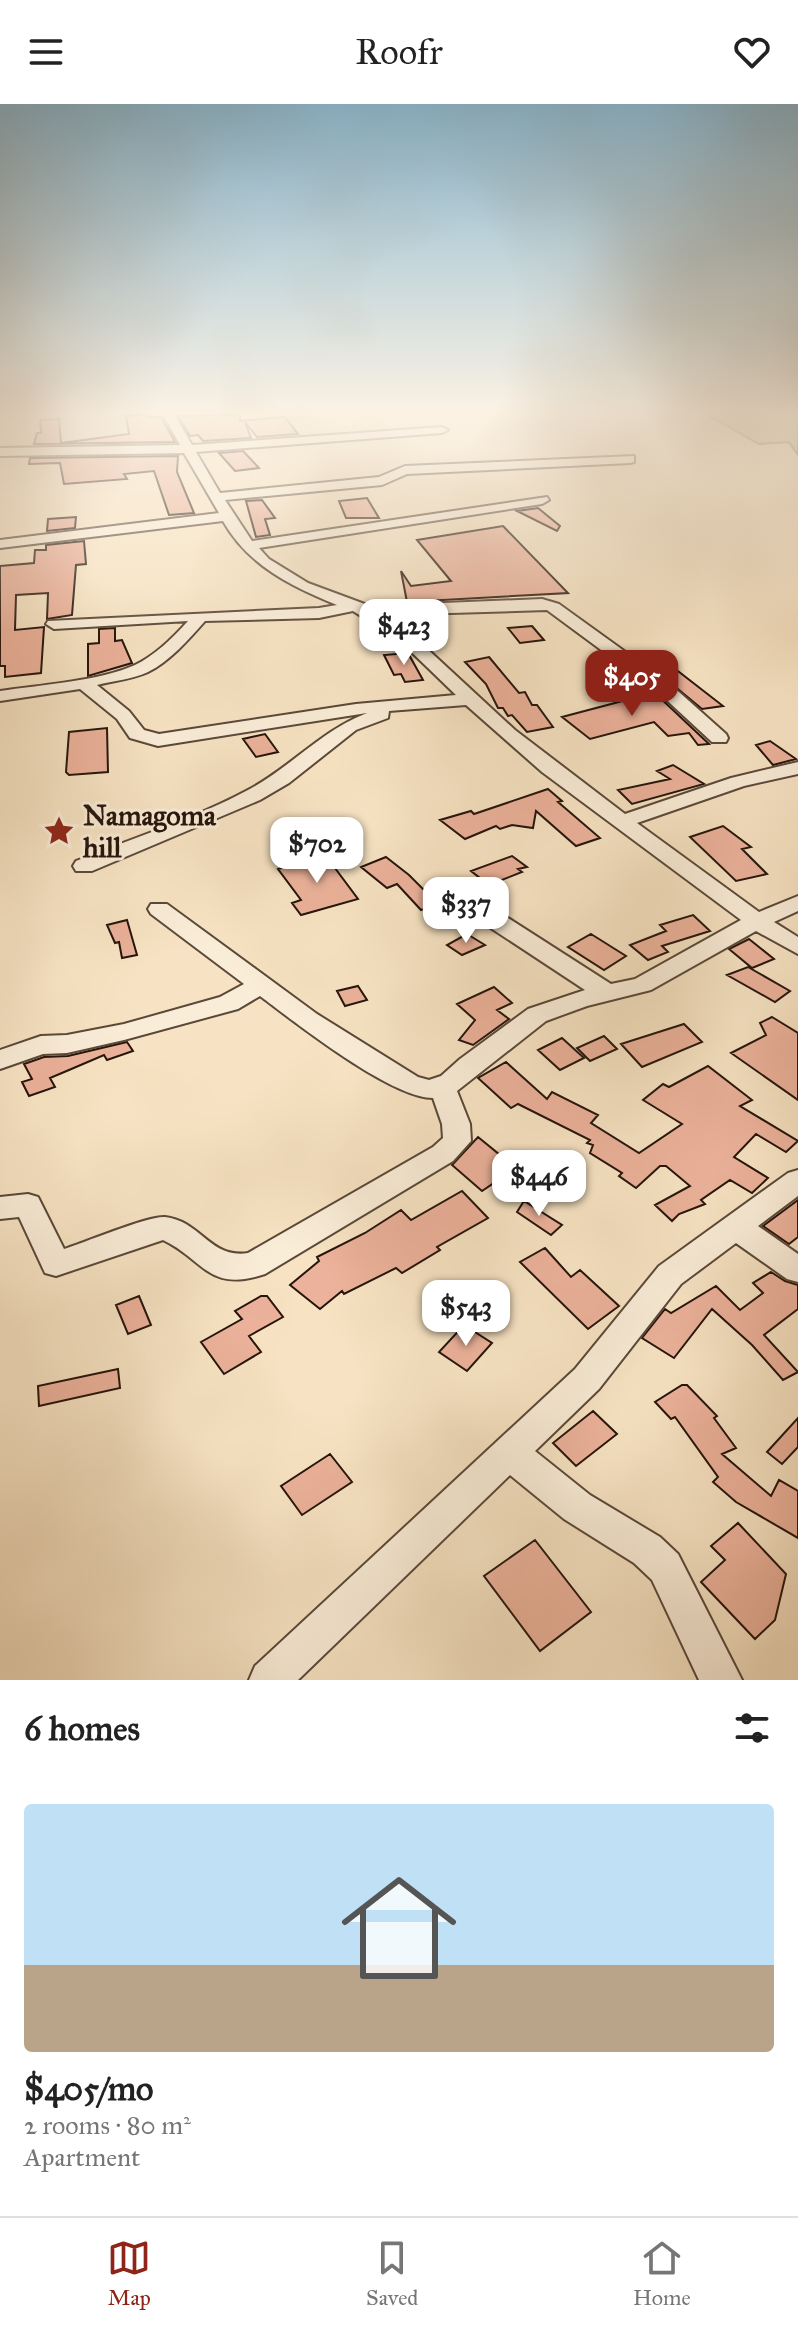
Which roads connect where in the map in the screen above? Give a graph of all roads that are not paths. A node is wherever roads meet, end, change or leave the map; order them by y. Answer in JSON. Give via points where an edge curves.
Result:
{"nodes":[{"id":1,"x":210,"y":488,"type":"edge"},
{"id":2,"x":314,"y":488,"type":"edge"},
{"id":3,"x":216,"y":497,"type":"junction"},
{"id":4,"x":542,"y":500,"type":"dead end"},
{"id":5,"x":227,"y":516,"type":"junction"},
{"id":6,"x":0,"y":544,"type":"edge"},
{"id":7,"x":247,"y":546,"type":"junction"},
{"id":8,"x":360,"y":609,"type":"junction"},
{"id":9,"x":201,"y":616,"type":"junction"},
{"id":10,"x":54,"y":624,"type":"dead end"},
{"id":11,"x":0,"y":677,"type":"edge"},
{"id":12,"x":84,"y":683,"type":"junction"},
{"id":13,"x":8,"y":694,"type":"edge"},
{"id":14,"x":469,"y":699,"type":"junction"},
{"id":15,"x":405,"y":704,"type":"junction"},
{"id":16,"x":719,"y":738,"type":"dead end"},
{"id":17,"x":798,"y":768,"type":"edge"},
{"id":18,"x":621,"y":822,"type":"junction"},
{"id":19,"x":84,"y":866,"type":"dead end"},
{"id":20,"x":447,"y":889,"type":"dead end"},
{"id":21,"x":798,"y":903,"type":"edge"},
{"id":22,"x":159,"y":909,"type":"dead end"},
{"id":23,"x":757,"y":921,"type":"junction"},
{"id":24,"x":798,"y":947,"type":"edge"},
{"id":25,"x":261,"y":985,"type":"junction"},
{"id":26,"x":607,"y":993,"type":"junction"},
{"id":27,"x":0,"y":1060,"type":"edge"},
{"id":28,"x":442,"y":1087,"type":"junction"},
{"id":29,"x":798,"y":1181,"type":"edge"},
{"id":30,"x":0,"y":1208,"type":"edge"},
{"id":31,"x":736,"y":1227,"type":"junction"},
{"id":32,"x":798,"y":1270,"type":"edge"},
{"id":33,"x":509,"y":1452,"type":"junction"},
{"id":34,"x":269,"y":1680,"type":"edge"},
{"id":35,"x":722,"y":1680,"type":"edge"}],
"edges":[{"from":1,"to":3,"type":"street"},
{"from":2,"to":3,"type":"street"},
{"from":3,"to":5,"type":"street"},
{"from":4,"to":7,"type":"street"},
{"from":5,"to":6,"type":"street"},
{"from":5,"to":7,"type":"street"},
{"from":7,"to":8,"type":"street","via":[[282,575]]},
{"from":8,"to":9,"type":"street"},
{"from":8,"to":14,"type":"street","via":[[404,636]]},
{"from":8,"to":16,"type":"street","via":[[553,607],[664,688]]},
{"from":9,"to":10,"type":"street"},
{"from":9,"to":12,"type":"street","via":[[173,648],[142,668]]},
{"from":11,"to":13,"type":"street"},
{"from":12,"to":13,"type":"street"},
{"from":12,"to":15,"type":"street","via":[[137,734],[158,740]]},
{"from":14,"to":15,"type":"street"},
{"from":14,"to":18,"type":"street"},
{"from":15,"to":19,"type":"street","via":[[350,726],[253,796]]},
{"from":17,"to":18,"type":"street","via":[[738,782]]},
{"from":18,"to":23,"type":"street"},
{"from":20,"to":26,"type":"street"},
{"from":21,"to":23,"type":"street"},
{"from":22,"to":25,"type":"street"},
{"from":23,"to":24,"type":"street"},
{"from":23,"to":26,"type":"street","via":[[642,985]]},
{"from":25,"to":27,"type":"street","via":[[229,1003],[124,1032],[41,1045]]},
{"from":25,"to":28,"type":"street","via":[[409,1084],[430,1090]]},
{"from":26,"to":28,"type":"street","via":[[537,1015]]},
{"from":28,"to":30,"type":"street","via":[[457,1141],[254,1265],[216,1265],[179,1231],[163,1228],[56,1264],[28,1205]]},
{"from":29,"to":31,"type":"street"},
{"from":31,"to":32,"type":"street"},
{"from":31,"to":33,"type":"street","via":[[670,1275],[587,1379]]},
{"from":33,"to":34,"type":"street"},
{"from":33,"to":35,"type":"street","via":[[665,1567]]}]}
